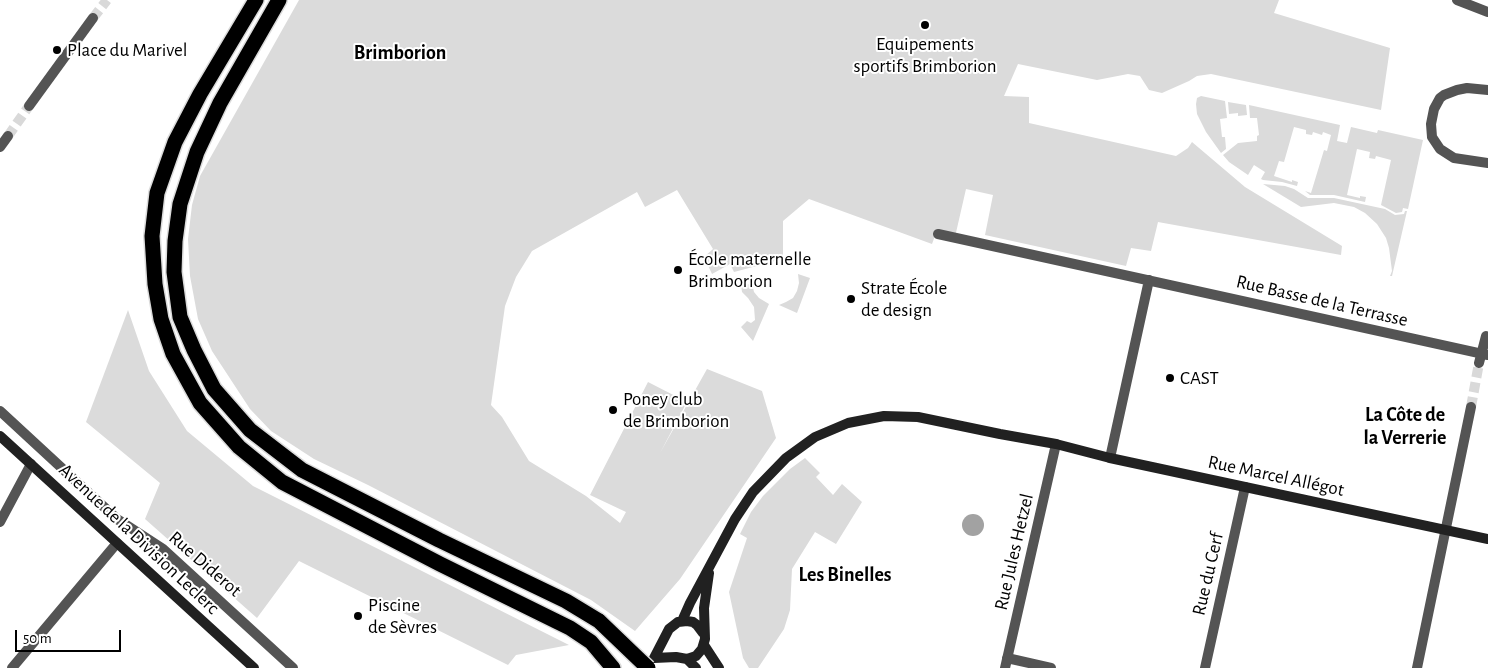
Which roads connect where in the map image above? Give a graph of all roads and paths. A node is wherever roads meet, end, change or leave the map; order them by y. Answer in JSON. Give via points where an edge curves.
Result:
{"nodes":[{"id":1,"x":256,"y":0,"type":"edge"},
{"id":2,"x":279,"y":0,"type":"edge"},
{"id":3,"x":1457,"y":0,"type":"edge"},
{"id":4,"x":1488,"y":12,"type":"edge"},
{"id":5,"x":93,"y":18,"type":"tunnel mouth"},
{"id":6,"x":1488,"y":90,"type":"edge"},
{"id":7,"x":29,"y":106,"type":"tunnel mouth"},
{"id":8,"x":8,"y":136,"type":"tunnel mouth"},
{"id":9,"x":0,"y":147,"type":"edge"},
{"id":10,"x":1488,"y":163,"type":"edge"},
{"id":11,"x":938,"y":234,"type":"dead end"},
{"id":12,"x":1149,"y":280,"type":"junction"},
{"id":13,"x":1486,"y":336,"type":"dead end"},
{"id":14,"x":1482,"y":357,"type":"edge"},
{"id":15,"x":1471,"y":407,"type":"tunnel mouth"},
{"id":16,"x":0,"y":411,"type":"edge"},
{"id":17,"x":0,"y":436,"type":"edge"},
{"id":18,"x":1056,"y":444,"type":"junction"},
{"id":19,"x":1110,"y":458,"type":"junction"},
{"id":20,"x":31,"y":464,"type":"junction"},
{"id":21,"x":1245,"y":487,"type":"junction"},
{"id":22,"x":0,"y":522,"type":"edge"},
{"id":23,"x":1445,"y":530,"type":"junction"},
{"id":24,"x":1488,"y":539,"type":"edge"},
{"id":25,"x":117,"y":543,"type":"junction"},
{"id":26,"x":710,"y":567,"type":"junction"},
{"id":27,"x":682,"y":621,"type":"junction"},
{"id":28,"x":704,"y":633,"type":"junction"},
{"id":29,"x":666,"y":636,"type":"junction"},
{"id":30,"x":704,"y":645,"type":"junction"},
{"id":31,"x":676,"y":657,"type":"junction"},
{"id":32,"x":687,"y":659,"type":"junction"},
{"id":33,"x":1006,"y":663,"type":"edge"},
{"id":34,"x":12,"y":668,"type":"edge"},
{"id":35,"x":254,"y":668,"type":"edge"},
{"id":36,"x":293,"y":668,"type":"edge"},
{"id":37,"x":613,"y":668,"type":"edge"},
{"id":38,"x":648,"y":668,"type":"edge"},
{"id":39,"x":696,"y":668,"type":"edge"},
{"id":40,"x":719,"y":668,"type":"edge"},
{"id":41,"x":1051,"y":668,"type":"edge"},
{"id":42,"x":1205,"y":668,"type":"edge"},
{"id":43,"x":1417,"y":668,"type":"edge"}],
"edges":[{"from":1,"to":37,"type":"highway","via":[[191,110],[175,142],[157,193],[152,236],[155,284],[161,319],[173,354],[200,402],[239,447],[282,482],[570,628],[591,642]]},
{"from":2,"to":38,"type":"highway","bridge":true,"via":[[220,104],[197,152],[180,204],[174,241],[180,317],[214,389],[250,430],[302,470],[566,601],[599,621]]},
{"from":3,"to":4,"type":"street"},
{"from":5,"to":7,"type":"street"},
{"from":6,"to":10,"type":"street","via":[[1462,89],[1440,98],[1431,124],[1432,138],[1440,149],[1454,158]]},
{"from":8,"to":9,"type":"street"},
{"from":11,"to":12,"type":"street","name":"Rue Basse de la Terrasse"},
{"from":12,"to":14,"type":"street","name":"Rue Basse de la Terrasse"},
{"from":12,"to":19,"type":"street"},
{"from":13,"to":14,"type":"street"},
{"from":15,"to":23,"type":"street"},
{"from":16,"to":36,"type":"street","name":"Rue Diderot","via":[[118,518],[163,548]]},
{"from":17,"to":20,"type":"main road","name":"Avenue de la Division Leclerc"},
{"from":18,"to":19,"type":"main road","name":"Rue Marcel Allégot"},
{"from":18,"to":26,"type":"main road","via":[[918,417],[884,416],[848,423],[808,442],[786,458],[753,492]]},
{"from":18,"to":33,"type":"street","name":"Rue Jules Hetzel"},
{"from":19,"to":21,"type":"main road","name":"Rue Marcel Allégot"},
{"from":20,"to":22,"type":"street"},
{"from":20,"to":25,"type":"main road","name":"Avenue de la Division Leclerc"},
{"from":21,"to":23,"type":"main road","name":"Rue Marcel Allégot"},
{"from":21,"to":42,"type":"street","name":"Rue du Cerf"},
{"from":23,"to":24,"type":"main road","name":"Rue Marcel Allégot"},
{"from":23,"to":43,"type":"street"},
{"from":25,"to":34,"type":"street"},
{"from":25,"to":35,"type":"main road","name":"Avenue de la Division Leclerc"},
{"from":26,"to":27,"type":"main road"},
{"from":26,"to":28,"type":"main road"},
{"from":27,"to":28,"type":"main road","via":[[693,622]]},
{"from":27,"to":29,"type":"main road","via":[[674,624]]},
{"from":28,"to":30,"type":"main road"},
{"from":29,"to":31,"type":"main road","via":[[668,648]]},
{"from":29,"to":31,"type":"main road","via":[[654,658]]},
{"from":30,"to":32,"type":"main road","via":[[696,656]]},
{"from":30,"to":40,"type":"main road"},
{"from":31,"to":32,"type":"main road"},
{"from":32,"to":39,"type":"main road"},
{"from":33,"to":41,"type":"street"}]}
